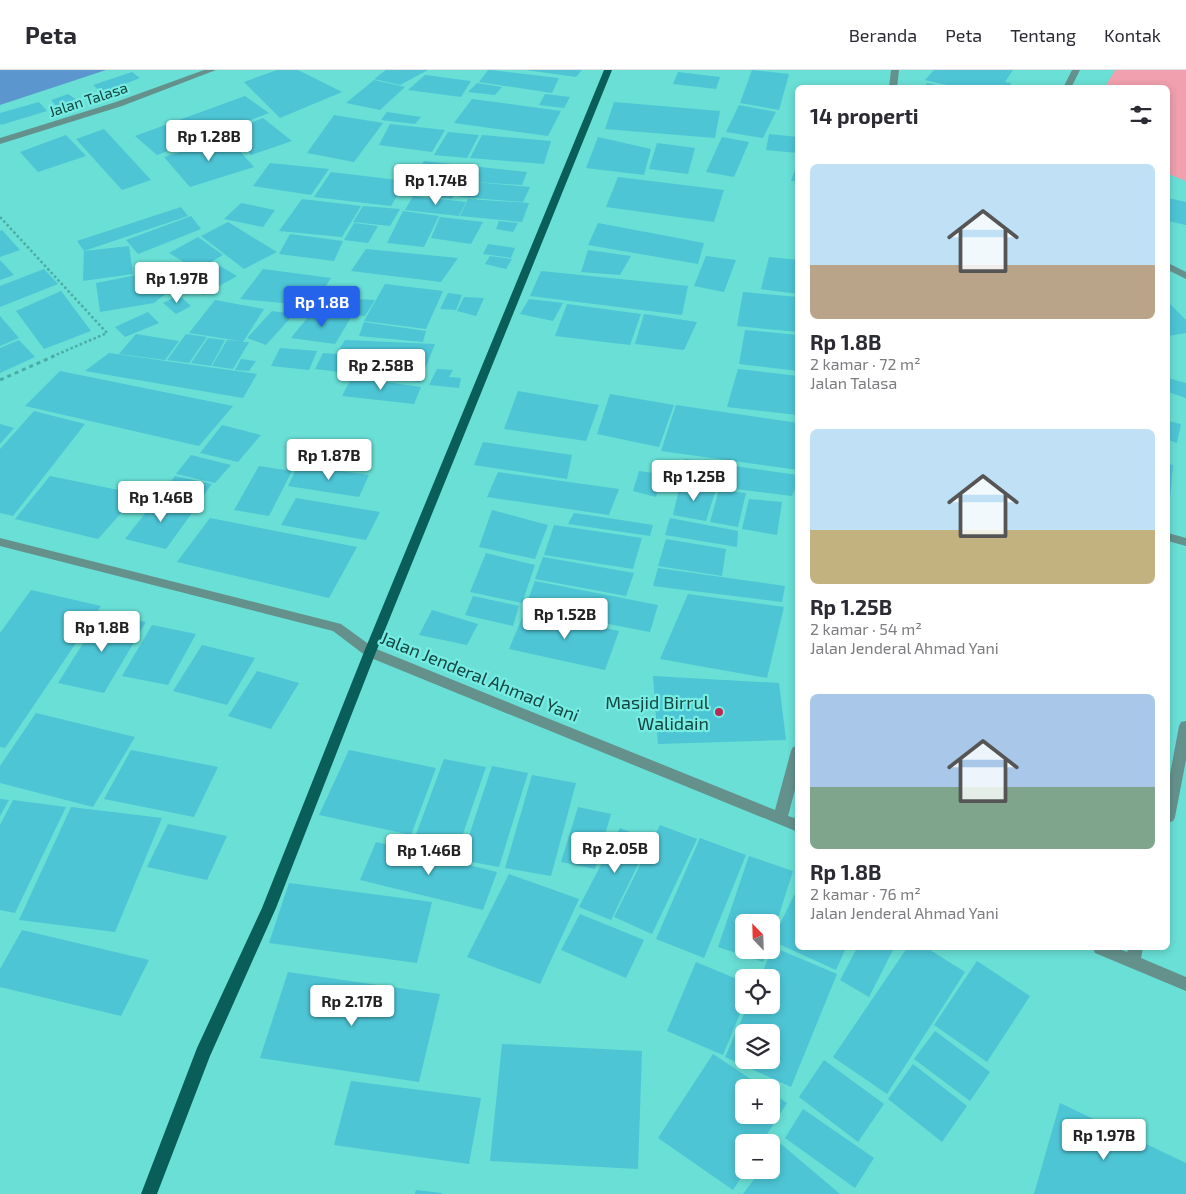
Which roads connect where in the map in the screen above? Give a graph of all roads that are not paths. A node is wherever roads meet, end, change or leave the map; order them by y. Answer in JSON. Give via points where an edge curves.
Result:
{"nodes":[{"id":1,"x":212,"y":70,"type":"edge"},
{"id":2,"x":608,"y":70,"type":"edge"},
{"id":3,"x":895,"y":70,"type":"edge"},
{"id":4,"x":1076,"y":70,"type":"edge"},
{"id":5,"x":893,"y":85,"type":"edge"},
{"id":6,"x":1068,"y":85,"type":"edge"},
{"id":7,"x":0,"y":141,"type":"edge"},
{"id":8,"x":1170,"y":267,"type":"edge"},
{"id":9,"x":1186,"y":276,"type":"edge"},
{"id":10,"x":1170,"y":538,"type":"edge"},
{"id":11,"x":0,"y":542,"type":"edge"},
{"id":12,"x":1186,"y":542,"type":"edge"},
{"id":13,"x":370,"y":652,"type":"junction"},
{"id":14,"x":1186,"y":726,"type":"edge"},
{"id":15,"x":795,"y":762,"type":"edge"},
{"id":16,"x":1170,"y":807,"type":"edge"},
{"id":17,"x":780,"y":819,"type":"junction"},
{"id":18,"x":795,"y":825,"type":"edge"},
{"id":19,"x":1111,"y":950,"type":"edge"},
{"id":20,"x":1134,"y":954,"type":"edge"},
{"id":21,"x":1186,"y":984,"type":"edge"},
{"id":22,"x":149,"y":1194,"type":"edge"}],
"edges":[{"from":1,"to":7,"type":"street","name":"Jalan Talasa"},
{"from":2,"to":13,"type":"main road"},
{"from":3,"to":5,"type":"street"},
{"from":4,"to":6,"type":"street"},
{"from":8,"to":9,"type":"street"},
{"from":10,"to":12,"type":"street"},
{"from":11,"to":13,"type":"street","name":"Jalan Jenderal Ahmad Yani","via":[[336,627]]},
{"from":13,"to":17,"type":"street","name":"Jalan Jenderal Ahmad Yani"},
{"from":13,"to":22,"type":"main road","via":[[269,908],[203,1054]]},
{"from":14,"to":16,"type":"street"},
{"from":15,"to":17,"type":"street"},
{"from":17,"to":18,"type":"street","name":"Jalan Jenderal Ahmad Yani"},
{"from":19,"to":20,"type":"street"},
{"from":20,"to":21,"type":"street"}]}
